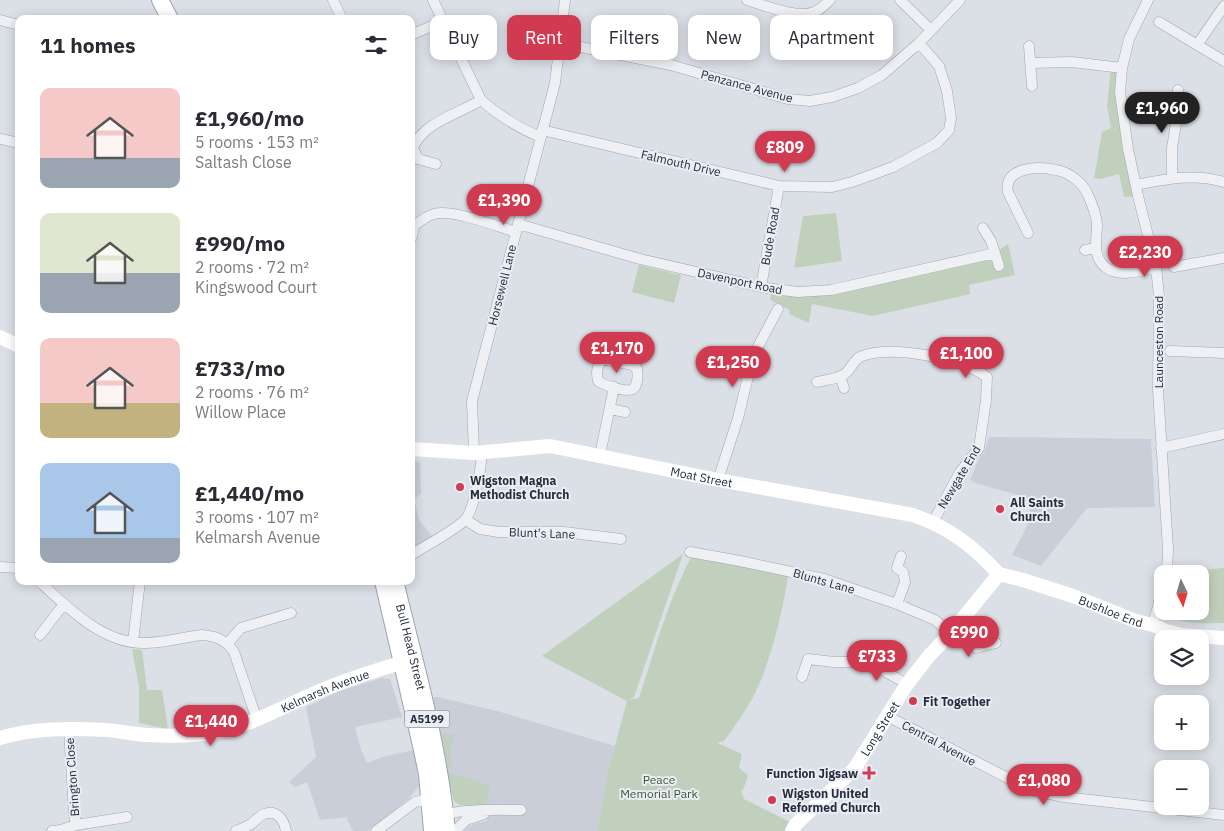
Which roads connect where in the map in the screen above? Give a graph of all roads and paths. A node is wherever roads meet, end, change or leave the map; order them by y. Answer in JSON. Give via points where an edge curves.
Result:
{"nodes":[{"id":1,"x":160,"y":0,"type":"edge"},
{"id":2,"x":332,"y":0,"type":"edge"},
{"id":3,"x":433,"y":0,"type":"edge"},
{"id":4,"x":565,"y":0,"type":"edge"},
{"id":5,"x":747,"y":0,"type":"edge"},
{"id":6,"x":830,"y":0,"type":"edge"},
{"id":7,"x":900,"y":0,"type":"edge"},
{"id":8,"x":960,"y":0,"type":"edge"},
{"id":9,"x":1144,"y":2,"type":"edge"},
{"id":10,"x":1224,"y":6,"type":"edge"},
{"id":11,"x":168,"y":15,"type":"edge"},
{"id":12,"x":340,"y":15,"type":"edge"},
{"id":13,"x":440,"y":15,"type":"edge"},
{"id":14,"x":564,"y":15,"type":"edge"},
{"id":15,"x":0,"y":20,"type":"edge"},
{"id":16,"x":1159,"y":22,"type":"dead end"},
{"id":17,"x":15,"y":24,"type":"edge"},
{"id":18,"x":430,"y":27,"type":"edge"},
{"id":19,"x":931,"y":30,"type":"junction"},
{"id":20,"x":415,"y":33,"type":"edge"},
{"id":21,"x":920,"y":43,"type":"junction"},
{"id":22,"x":1198,"y":45,"type":"junction"},
{"id":23,"x":1029,"y":46,"type":"dead end"},
{"id":24,"x":581,"y":47,"type":"edge"},
{"id":25,"x":462,"y":60,"type":"edge"},
{"id":26,"x":558,"y":60,"type":"edge"},
{"id":27,"x":1224,"y":61,"type":"edge"},
{"id":28,"x":1031,"y":64,"type":"junction"},
{"id":29,"x":1122,"y":68,"type":"junction"},
{"id":30,"x":1032,"y":86,"type":"dead end"},
{"id":31,"x":1178,"y":90,"type":"dead end"},
{"id":32,"x":481,"y":100,"type":"junction"},
{"id":33,"x":541,"y":134,"type":"junction"},
{"id":34,"x":0,"y":139,"type":"edge"},
{"id":35,"x":15,"y":143,"type":"edge"},
{"id":36,"x":415,"y":144,"type":"edge"},
{"id":37,"x":415,"y":156,"type":"edge"},
{"id":38,"x":436,"y":164,"type":"dead end"},
{"id":39,"x":1172,"y":177,"type":"junction"},
{"id":40,"x":1224,"y":182,"type":"edge"},
{"id":41,"x":1136,"y":185,"type":"junction"},
{"id":42,"x":779,"y":186,"type":"junction"},
{"id":43,"x":415,"y":224,"type":"edge"},
{"id":44,"x":517,"y":228,"type":"junction"},
{"id":45,"x":983,"y":228,"type":"dead end"},
{"id":46,"x":1028,"y":233,"type":"dead end"},
{"id":47,"x":1096,"y":248,"type":"junction"},
{"id":48,"x":1085,"y":250,"type":"dead end"},
{"id":49,"x":995,"y":253,"type":"junction"},
{"id":50,"x":1224,"y":258,"type":"edge"},
{"id":51,"x":999,"y":266,"type":"dead end"},
{"id":52,"x":1156,"y":267,"type":"junction"},
{"id":53,"x":1174,"y":267,"type":"dead end"},
{"id":54,"x":760,"y":287,"type":"junction"},
{"id":55,"x":778,"y":309,"type":"dead end"},
{"id":56,"x":0,"y":337,"type":"edge"},
{"id":57,"x":15,"y":344,"type":"edge"},
{"id":58,"x":1170,"y":351,"type":"dead end"},
{"id":59,"x":1224,"y":353,"type":"edge"},
{"id":60,"x":840,"y":376,"type":"junction"},
{"id":61,"x":817,"y":382,"type":"dead end"},
{"id":62,"x":614,"y":387,"type":"dead end"},
{"id":63,"x":844,"y":388,"type":"dead end"},
{"id":64,"x":610,"y":409,"type":"junction"},
{"id":65,"x":625,"y":412,"type":"dead end"},
{"id":66,"x":1224,"y":434,"type":"edge"},
{"id":67,"x":1161,"y":448,"type":"junction"},
{"id":68,"x":415,"y":449,"type":"edge"},
{"id":69,"x":478,"y":453,"type":"junction"},
{"id":70,"x":600,"y":455,"type":"junction"},
{"id":71,"x":718,"y":480,"type":"junction"},
{"id":72,"x":466,"y":520,"type":"junction"},
{"id":73,"x":933,"y":522,"type":"junction"},
{"id":74,"x":621,"y":539,"type":"dead end"},
{"id":75,"x":415,"y":552,"type":"edge"},
{"id":76,"x":690,"y":552,"type":"dead end"},
{"id":77,"x":901,"y":556,"type":"dead end"},
{"id":78,"x":1167,"y":565,"type":"edge"},
{"id":79,"x":0,"y":567,"type":"edge"},
{"id":80,"x":15,"y":568,"type":"edge"},
{"id":81,"x":999,"y":574,"type":"junction"},
{"id":82,"x":43,"y":585,"type":"edge"},
{"id":83,"x":140,"y":585,"type":"edge"},
{"id":84,"x":384,"y":585,"type":"edge"},
{"id":85,"x":396,"y":585,"type":"edge"},
{"id":86,"x":64,"y":604,"type":"junction"},
{"id":87,"x":897,"y":604,"type":"junction"},
{"id":88,"x":291,"y":613,"type":"dead end"},
{"id":89,"x":1154,"y":620,"type":"edge"},
{"id":90,"x":1153,"y":624,"type":"junction"},
{"id":91,"x":952,"y":631,"type":"junction"},
{"id":92,"x":40,"y":635,"type":"dead end"},
{"id":93,"x":1224,"y":638,"type":"edge"},
{"id":94,"x":133,"y":642,"type":"junction"},
{"id":95,"x":228,"y":643,"type":"junction"},
{"id":96,"x":996,"y":643,"type":"dead end"},
{"id":97,"x":855,"y":646,"type":"dead end"},
{"id":98,"x":408,"y":661,"type":"junction"},
{"id":99,"x":854,"y":662,"type":"junction"},
{"id":100,"x":802,"y":677,"type":"dead end"},
{"id":101,"x":907,"y":684,"type":"junction"},
{"id":102,"x":887,"y":716,"type":"junction"},
{"id":103,"x":257,"y":720,"type":"junction"},
{"id":104,"x":69,"y":729,"type":"junction"},
{"id":105,"x":1,"y":735,"type":"edge"},
{"id":106,"x":436,"y":797,"type":"junction"},
{"id":107,"x":445,"y":814,"type":"junction"},
{"id":108,"x":1224,"y":815,"type":"edge"},
{"id":109,"x":127,"y":817,"type":"dead end"},
{"id":110,"x":76,"y":825,"type":"junction"},
{"id":111,"x":437,"y":830,"type":"edge"},
{"id":112,"x":52,"y":831,"type":"edge"},
{"id":113,"x":236,"y":831,"type":"edge"},
{"id":114,"x":286,"y":831,"type":"edge"},
{"id":115,"x":376,"y":831,"type":"edge"},
{"id":116,"x":455,"y":831,"type":"edge"},
{"id":117,"x":792,"y":831,"type":"edge"}],
"edges":[{"from":1,"to":11,"type":"main road"},
{"from":2,"to":12,"type":"street"},
{"from":3,"to":13,"type":"street"},
{"from":4,"to":14,"type":"street","name":"Horsewell Lane"},
{"from":5,"to":6,"type":"street","via":[[806,14],[822,8]]},
{"from":7,"to":19,"type":"street"},
{"from":8,"to":19,"type":"street","name":"Penzance Avenue"},
{"from":9,"to":29,"type":"street","name":"Launceston Road","via":[[1128,39]]},
{"from":10,"to":22,"type":"street"},
{"from":15,"to":17,"type":"street"},
{"from":16,"to":22,"type":"street"},
{"from":18,"to":20,"type":"street"},
{"from":19,"to":21,"type":"street","name":"Penzance Avenue"},
{"from":21,"to":24,"type":"street","name":"Penzance Avenue","via":[[882,75],[858,88],[810,101],[788,99],[671,66]]},
{"from":21,"to":42,"type":"street","name":"Falmouth Drive","via":[[939,66],[947,91],[951,118],[949,130],[942,139],[893,167],[852,182],[832,187]]},
{"from":22,"to":27,"type":"street"},
{"from":23,"to":28,"type":"street"},
{"from":25,"to":32,"type":"street"},
{"from":26,"to":33,"type":"street","name":"Horsewell Lane"},
{"from":28,"to":29,"type":"street","via":[[1072,62]]},
{"from":28,"to":30,"type":"street"},
{"from":29,"to":41,"type":"street","name":"Launceston Road","via":[[1121,102]]},
{"from":31,"to":39,"type":"street"},
{"from":32,"to":33,"type":"street","name":"Falmouth Drive"},
{"from":32,"to":36,"type":"street","via":[[433,125],[420,135]]},
{"from":33,"to":42,"type":"street","name":"Falmouth Drive"},
{"from":33,"to":44,"type":"street","name":"Horsewell Lane"},
{"from":34,"to":35,"type":"street"},
{"from":37,"to":38,"type":"street"},
{"from":39,"to":40,"type":"street","via":[[1210,178]]},
{"from":39,"to":41,"type":"street"},
{"from":41,"to":52,"type":"street","name":"Launceston Road"},
{"from":42,"to":54,"type":"street","name":"Bude Road"},
{"from":43,"to":44,"type":"street","name":"Davenport Road","via":[[436,214],[452,214]]},
{"from":44,"to":54,"type":"street","name":"Davenport Road"},
{"from":44,"to":69,"type":"street","name":"Horsewell Lane","via":[[472,401]]},
{"from":45,"to":49,"type":"street"},
{"from":46,"to":47,"type":"street","via":[[1008,192],[1008,178],[1018,171],[1057,170],[1070,175],[1084,187],[1097,223]]},
{"from":47,"to":48,"type":"street"},
{"from":47,"to":52,"type":"street","via":[[1100,262],[1114,272],[1137,272]]},
{"from":49,"to":51,"type":"street"},
{"from":49,"to":54,"type":"street","name":"Davenport Road","via":[[831,290],[798,292]]},
{"from":50,"to":53,"type":"street"},
{"from":52,"to":67,"type":"street","name":"Launceston Road"},
{"from":55,"to":71,"type":"street","via":[[753,356]]},
{"from":56,"to":57,"type":"main road"},
{"from":58,"to":59,"type":"street"},
{"from":60,"to":61,"type":"street"},
{"from":60,"to":63,"type":"street"},
{"from":60,"to":73,"type":"street","name":"Newgate End","via":[[858,357],[874,352],[932,356],[975,369],[987,377],[979,448],[960,472]]},
{"from":62,"to":64,"type":"street"},
{"from":64,"to":65,"type":"street"},
{"from":64,"to":70,"type":"street"},
{"from":66,"to":67,"type":"street"},
{"from":67,"to":78,"type":"street","name":"Launceston Road"},
{"from":68,"to":69,"type":"main road","name":"Moat Street"},
{"from":69,"to":70,"type":"main road","name":"Moat Street","via":[[550,446]]},
{"from":69,"to":72,"type":"street","name":"Horsewell Lane","via":[[482,464]]},
{"from":70,"to":71,"type":"main road","name":"Moat Street"},
{"from":71,"to":73,"type":"main road","name":"Moat Street","via":[[913,515]]},
{"from":72,"to":74,"type":"street","name":"Blunt's Lane","via":[[480,529],[498,532],[564,532]]},
{"from":72,"to":75,"type":"street"},
{"from":73,"to":81,"type":"main road","name":"Moat Street","via":[[980,554]]},
{"from":76,"to":87,"type":"street","name":"Blunts Lane","via":[[824,579]]},
{"from":77,"to":87,"type":"street","via":[[897,568],[903,572],[905,582]]},
{"from":79,"to":80,"type":"street"},
{"from":81,"to":90,"type":"main road","name":"Bushloe End"},
{"from":81,"to":91,"type":"main road","name":"Long Street"},
{"from":82,"to":86,"type":"street"},
{"from":83,"to":94,"type":"street"},
{"from":84,"to":98,"type":"main road","name":"Bull Head Street","number":"A5199"},
{"from":85,"to":98,"type":"main road","name":"Bull Head Street","number":"A5199"},
{"from":86,"to":92,"type":"street"},
{"from":86,"to":94,"type":"street","via":[[90,625],[111,636]]},
{"from":87,"to":91,"type":"street","name":"Blunts Lane"},
{"from":88,"to":95,"type":"street","via":[[241,628]]},
{"from":89,"to":90,"type":"street"},
{"from":90,"to":93,"type":"main road","name":"Bushloe End","via":[[1182,635]]},
{"from":91,"to":96,"type":"street","name":"Blunts Lane","via":[[976,648]]},
{"from":91,"to":101,"type":"main road","name":"Long Street"},
{"from":94,"to":95,"type":"street","via":[[202,635]]},
{"from":95,"to":103,"type":"street"},
{"from":97,"to":99,"type":"street"},
{"from":98,"to":103,"type":"main road","name":"Kelmarsh Avenue","via":[[321,690]]},
{"from":98,"to":106,"type":"main road","name":"Bull Head Street","number":"A5199","via":[[422,750]]},
{"from":99,"to":100,"type":"street","via":[[808,658]]},
{"from":99,"to":101,"type":"street"},
{"from":101,"to":102,"type":"main road","name":"Long Street"},
{"from":102,"to":108,"type":"street","name":"Central Avenue","via":[[1031,790],[1064,797]]},
{"from":102,"to":117,"type":"main road","name":"Long Street","via":[[855,768]]},
{"from":103,"to":104,"type":"main road","name":"Kelmarsh Avenue","via":[[206,734],[182,736]]},
{"from":104,"to":105,"type":"main road","name":"Kelmarsh Avenue"},
{"from":104,"to":110,"type":"street","name":"Brington Close"},
{"from":106,"to":107,"type":"main road","name":"Bull Head Street","number":"A5199"},
{"from":106,"to":111,"type":"main road","name":"Bull Head Street","number":"A5199"},
{"from":106,"to":115,"type":"street","via":[[415,802]]},
{"from":107,"to":111,"type":"main road","name":"Bull Head Street","number":"A5199"},
{"from":107,"to":116,"type":"street","via":[[495,810],[520,813],[482,814],[466,820]]},
{"from":109,"to":110,"type":"street","name":"Brington Close"},
{"from":110,"to":112,"type":"street","name":"Brington Close"},
{"from":113,"to":114,"type":"street","via":[[270,813],[281,818]]}]}
